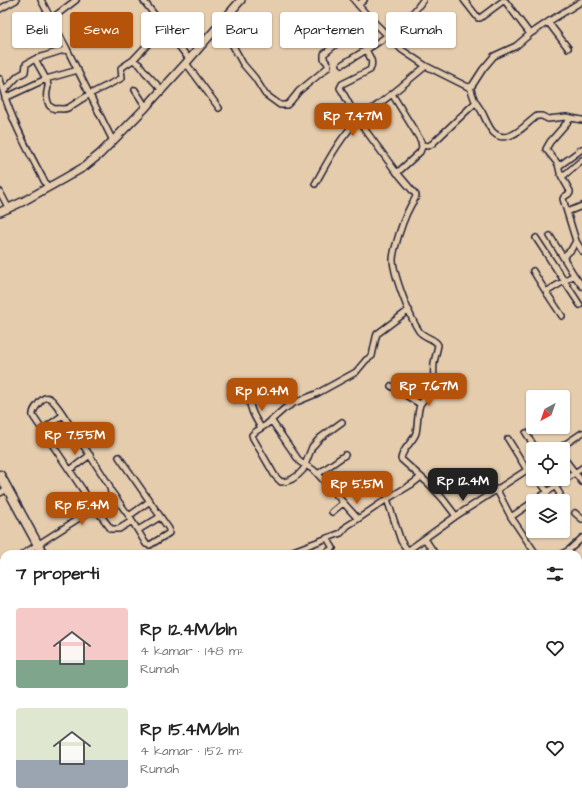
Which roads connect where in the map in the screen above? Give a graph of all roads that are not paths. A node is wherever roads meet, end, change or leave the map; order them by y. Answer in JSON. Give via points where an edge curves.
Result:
{"nodes":[{"id":1,"x":16,"y":0,"type":"edge"},
{"id":2,"x":41,"y":0,"type":"edge"},
{"id":3,"x":76,"y":0,"type":"edge"},
{"id":4,"x":143,"y":0,"type":"edge"},
{"id":5,"x":240,"y":0,"type":"edge"},
{"id":6,"x":354,"y":0,"type":"edge"},
{"id":7,"x":364,"y":0,"type":"edge"},
{"id":8,"x":422,"y":0,"type":"edge"},
{"id":9,"x":464,"y":0,"type":"edge"},
{"id":10,"x":582,"y":2,"type":"edge"},
{"id":11,"x":358,"y":5,"type":"junction"},
{"id":12,"x":0,"y":9,"type":"edge"},
{"id":13,"x":47,"y":12,"type":"edge"},
{"id":14,"x":60,"y":12,"type":"edge"},
{"id":15,"x":152,"y":12,"type":"edge"},
{"id":16,"x":230,"y":12,"type":"edge"},
{"id":17,"x":364,"y":12,"type":"edge"},
{"id":18,"x":412,"y":12,"type":"edge"},
{"id":19,"x":548,"y":22,"type":"junction"},
{"id":20,"x":378,"y":27,"type":"edge"},
{"id":21,"x":212,"y":33,"type":"edge"},
{"id":22,"x":530,"y":34,"type":"junction"},
{"id":23,"x":386,"y":35,"type":"edge"},
{"id":24,"x":62,"y":38,"type":"edge"},
{"id":25,"x":386,"y":38,"type":"edge"},
{"id":26,"x":67,"y":48,"type":"junction"},
{"id":27,"x":144,"y":48,"type":"edge"},
{"id":28,"x":178,"y":48,"type":"edge"},
{"id":29,"x":234,"y":48,"type":"edge"},
{"id":30,"x":331,"y":48,"type":"edge"},
{"id":31,"x":400,"y":48,"type":"edge"},
{"id":32,"x":568,"y":48,"type":"dead end"},
{"id":33,"x":366,"y":50,"type":"junction"},
{"id":34,"x":35,"y":59,"type":"junction"},
{"id":35,"x":133,"y":60,"type":"junction"},
{"id":36,"x":187,"y":61,"type":"junction"},
{"id":37,"x":343,"y":64,"type":"dead end"},
{"id":38,"x":426,"y":66,"type":"junction"},
{"id":39,"x":78,"y":70,"type":"junction"},
{"id":40,"x":0,"y":79,"type":"edge"},
{"id":41,"x":46,"y":79,"type":"junction"},
{"id":42,"x":470,"y":87,"type":"junction"},
{"id":43,"x":2,"y":90,"type":"edge"},
{"id":44,"x":135,"y":90,"type":"dead end"},
{"id":45,"x":162,"y":90,"type":"junction"},
{"id":46,"x":90,"y":94,"type":"junction"},
{"id":47,"x":392,"y":94,"type":"junction"},
{"id":48,"x":5,"y":98,"type":"junction"},
{"id":49,"x":476,"y":102,"type":"junction"},
{"id":50,"x":146,"y":107,"type":"junction"},
{"id":51,"x":219,"y":108,"type":"dead end"},
{"id":52,"x":571,"y":118,"type":"junction"},
{"id":53,"x":358,"y":120,"type":"junction"},
{"id":54,"x":582,"y":120,"type":"edge"},
{"id":55,"x":113,"y":141,"type":"junction"},
{"id":56,"x":422,"y":145,"type":"junction"},
{"id":57,"x":582,"y":149,"type":"edge"},
{"id":58,"x":582,"y":160,"type":"edge"},
{"id":59,"x":559,"y":166,"type":"junction"},
{"id":60,"x":397,"y":173,"type":"junction"},
{"id":61,"x":562,"y":177,"type":"junction"},
{"id":62,"x":315,"y":184,"type":"dead end"},
{"id":63,"x":48,"y":188,"type":"junction"},
{"id":64,"x":0,"y":192,"type":"edge"},
{"id":65,"x":582,"y":206,"type":"edge"},
{"id":66,"x":9,"y":209,"type":"junction"},
{"id":67,"x":0,"y":212,"type":"edge"},
{"id":68,"x":567,"y":212,"type":"junction"},
{"id":69,"x":550,"y":236,"type":"dead end"},
{"id":70,"x":536,"y":238,"type":"dead end"},
{"id":71,"x":576,"y":241,"type":"junction"},
{"id":72,"x":582,"y":251,"type":"edge"},
{"id":73,"x":563,"y":257,"type":"junction"},
{"id":74,"x":533,"y":271,"type":"dead end"},
{"id":75,"x":574,"y":275,"type":"junction"},
{"id":76,"x":564,"y":281,"type":"junction"},
{"id":77,"x":582,"y":286,"type":"edge"},
{"id":78,"x":546,"y":292,"type":"junction"},
{"id":79,"x":580,"y":305,"type":"dead end"},
{"id":80,"x":409,"y":310,"type":"junction"},
{"id":81,"x":562,"y":316,"type":"dead end"},
{"id":82,"x":391,"y":386,"type":"dead end"},
{"id":83,"x":250,"y":399,"type":"dead end"},
{"id":84,"x":420,"y":404,"type":"junction"},
{"id":85,"x":63,"y":415,"type":"junction"},
{"id":86,"x":271,"y":420,"type":"junction"},
{"id":87,"x":342,"y":422,"type":"dead end"},
{"id":88,"x":261,"y":428,"type":"junction"},
{"id":89,"x":42,"y":430,"type":"junction"},
{"id":90,"x":582,"y":433,"type":"edge"},
{"id":91,"x":508,"y":439,"type":"dead end"},
{"id":92,"x":568,"y":442,"type":"edge"},
{"id":93,"x":90,"y":455,"type":"junction"},
{"id":94,"x":345,"y":455,"type":"dead end"},
{"id":95,"x":120,"y":457,"type":"dead end"},
{"id":96,"x":526,"y":462,"type":"edge"},
{"id":97,"x":305,"y":465,"type":"junction"},
{"id":98,"x":570,"y":467,"type":"edge"},
{"id":99,"x":582,"y":468,"type":"edge"},
{"id":100,"x":70,"y":470,"type":"junction"},
{"id":101,"x":526,"y":472,"type":"edge"},
{"id":102,"x":575,"y":473,"type":"junction"},
{"id":103,"x":318,"y":474,"type":"junction"},
{"id":104,"x":0,"y":475,"type":"edge"},
{"id":105,"x":570,"y":476,"type":"edge"},
{"id":106,"x":421,"y":477,"type":"junction"},
{"id":107,"x":582,"y":482,"type":"edge"},
{"id":108,"x":543,"y":486,"type":"edge"},
{"id":109,"x":554,"y":486,"type":"joint"},
{"id":110,"x":7,"y":489,"type":"junction"},
{"id":111,"x":497,"y":490,"type":"junction"},
{"id":112,"x":111,"y":491,"type":"junction"},
{"id":113,"x":547,"y":491,"type":"junction"},
{"id":114,"x":0,"y":494,"type":"edge"},
{"id":115,"x":560,"y":494,"type":"edge"},
{"id":116,"x":387,"y":499,"type":"junction"},
{"id":117,"x":150,"y":501,"type":"junction"},
{"id":118,"x":343,"y":502,"type":"junction"},
{"id":119,"x":95,"y":508,"type":"junction"},
{"id":120,"x":332,"y":512,"type":"dead end"},
{"id":121,"x":575,"y":513,"type":"dead end"},
{"id":122,"x":129,"y":516,"type":"junction"},
{"id":123,"x":456,"y":516,"type":"junction"},
{"id":124,"x":160,"y":517,"type":"junction"},
{"id":125,"x":511,"y":517,"type":"junction"},
{"id":126,"x":358,"y":519,"type":"junction"},
{"id":127,"x":582,"y":519,"type":"edge"},
{"id":128,"x":132,"y":522,"type":"junction"},
{"id":129,"x":138,"y":530,"type":"junction"},
{"id":130,"x":327,"y":538,"type":"junction"},
{"id":131,"x":582,"y":538,"type":"edge"},
{"id":132,"x":425,"y":539,"type":"junction"},
{"id":133,"x":38,"y":545,"type":"junction"},
{"id":134,"x":30,"y":550,"type":"edge"},
{"id":135,"x":41,"y":550,"type":"edge"},
{"id":136,"x":296,"y":550,"type":"edge"},
{"id":137,"x":330,"y":550,"type":"edge"},
{"id":138,"x":405,"y":550,"type":"edge"},
{"id":139,"x":410,"y":550,"type":"edge"},
{"id":140,"x":432,"y":550,"type":"edge"},
{"id":141,"x":533,"y":550,"type":"edge"},
{"id":142,"x":569,"y":550,"type":"edge"}],
"edges":[{"from":1,"to":12,"type":"street"},
{"from":2,"to":13,"type":"street"},
{"from":3,"to":14,"type":"street"},
{"from":4,"to":15,"type":"street"},
{"from":5,"to":16,"type":"main road"},
{"from":6,"to":11,"type":"street"},
{"from":7,"to":11,"type":"street"},
{"from":8,"to":18,"type":"street"},
{"from":9,"to":22,"type":"street","via":[[478,18],[506,1]]},
{"from":10,"to":19,"type":"street"},
{"from":11,"to":17,"type":"street"},
{"from":19,"to":22,"type":"street"},
{"from":19,"to":32,"type":"street"},
{"from":20,"to":23,"type":"street"},
{"from":21,"to":36,"type":"main road"},
{"from":22,"to":42,"type":"street","via":[[516,46],[494,56]]},
{"from":24,"to":26,"type":"street"},
{"from":25,"to":33,"type":"street"},
{"from":26,"to":34,"type":"street"},
{"from":26,"to":39,"type":"street"},
{"from":27,"to":35,"type":"street"},
{"from":28,"to":36,"type":"street"},
{"from":29,"to":30,"type":"street","via":[[265,94],[280,105],[291,102],[299,91],[327,68],[324,54]]},
{"from":31,"to":38,"type":"street"},
{"from":33,"to":37,"type":"street"},
{"from":33,"to":53,"type":"street","via":[[372,62],[370,69],[341,86]]},
{"from":34,"to":41,"type":"street"},
{"from":34,"to":43,"type":"street","via":[[25,64],[25,72]]},
{"from":35,"to":45,"type":"street"},
{"from":35,"to":46,"type":"street","via":[[121,68],[120,79]]},
{"from":36,"to":45,"type":"main road"},
{"from":36,"to":51,"type":"street"},
{"from":38,"to":42,"type":"street"},
{"from":38,"to":47,"type":"street"},
{"from":39,"to":41,"type":"street"},
{"from":39,"to":46,"type":"street"},
{"from":40,"to":43,"type":"street"},
{"from":41,"to":46,"type":"street","via":[[46,97],[49,106],[54,109],[68,108]]},
{"from":41,"to":48,"type":"street"},
{"from":42,"to":49,"type":"street"},
{"from":43,"to":48,"type":"street"},
{"from":44,"to":50,"type":"street"},
{"from":45,"to":50,"type":"main road"},
{"from":46,"to":55,"type":"street"},
{"from":47,"to":53,"type":"street"},
{"from":47,"to":56,"type":"street"},
{"from":48,"to":63,"type":"street","via":[[27,150]]},
{"from":49,"to":52,"type":"street","via":[[490,128],[495,134],[505,137],[515,133],[537,116],[548,119]]},
{"from":49,"to":56,"type":"street","via":[[432,144]]},
{"from":50,"to":55,"type":"main road"},
{"from":52,"to":54,"type":"street"},
{"from":52,"to":59,"type":"street","via":[[546,149]]},
{"from":53,"to":60,"type":"street"},
{"from":53,"to":62,"type":"street","via":[[340,140]]},
{"from":55,"to":63,"type":"main road","via":[[84,166]]},
{"from":56,"to":60,"type":"street","via":[[420,152]]},
{"from":57,"to":59,"type":"street"},
{"from":58,"to":61,"type":"street"},
{"from":59,"to":61,"type":"street"},
{"from":60,"to":80,"type":"street","via":[[416,195],[405,217],[393,259]]},
{"from":61,"to":68,"type":"street","via":[[570,191],[563,199]]},
{"from":63,"to":66,"type":"main road"},
{"from":64,"to":66,"type":"street"},
{"from":65,"to":68,"type":"street"},
{"from":66,"to":67,"type":"main road"},
{"from":68,"to":71,"type":"street"},
{"from":69,"to":73,"type":"street"},
{"from":70,"to":76,"type":"street"},
{"from":71,"to":72,"type":"street"},
{"from":71,"to":73,"type":"street"},
{"from":73,"to":75,"type":"street"},
{"from":74,"to":78,"type":"street"},
{"from":75,"to":76,"type":"street"},
{"from":75,"to":77,"type":"street"},
{"from":76,"to":78,"type":"street"},
{"from":76,"to":79,"type":"street"},
{"from":78,"to":81,"type":"street"},
{"from":80,"to":84,"type":"street","via":[[420,332],[438,345],[434,381]]},
{"from":80,"to":86,"type":"street","via":[[377,334],[372,356],[356,372],[294,403]]},
{"from":82,"to":84,"type":"street"},
{"from":83,"to":88,"type":"street","via":[[251,408]]},
{"from":84,"to":106,"type":"street","via":[[416,433],[401,458]]},
{"from":85,"to":89,"type":"street"},
{"from":85,"to":89,"type":"street","via":[[52,399],[43,399],[32,415]]},
{"from":85,"to":93,"type":"street"},
{"from":86,"to":88,"type":"street"},
{"from":86,"to":97,"type":"street","via":[[300,462]]},
{"from":87,"to":97,"type":"street","via":[[312,447]]},
{"from":88,"to":97,"type":"street","via":[[253,434],[253,438],[279,481],[285,482],[293,478]]},
{"from":89,"to":100,"type":"street"},
{"from":90,"to":92,"type":"street"},
{"from":91,"to":96,"type":"street"},
{"from":93,"to":100,"type":"street"},
{"from":93,"to":112,"type":"street"},
{"from":94,"to":103,"type":"street"},
{"from":95,"to":117,"type":"street"},
{"from":97,"to":103,"type":"street"},
{"from":98,"to":102,"type":"street"},
{"from":99,"to":102,"type":"street"},
{"from":100,"to":119,"type":"street"},
{"from":101,"to":111,"type":"street"},
{"from":102,"to":105,"type":"street"},
{"from":102,"to":107,"type":"street"},
{"from":103,"to":118,"type":"street"},
{"from":104,"to":110,"type":"main road"},
{"from":106,"to":116,"type":"street"},
{"from":106,"to":123,"type":"street"},
{"from":108,"to":113,"type":"street"},
{"from":109,"to":113,"type":"street"},
{"from":109,"to":115,"type":"street"},
{"from":110,"to":114,"type":"street"},
{"from":110,"to":133,"type":"main road"},
{"from":111,"to":123,"type":"street"},
{"from":111,"to":125,"type":"street"},
{"from":112,"to":119,"type":"street","via":[[109,498]]},
{"from":112,"to":122,"type":"street"},
{"from":113,"to":125,"type":"street"},
{"from":116,"to":126,"type":"street"},
{"from":116,"to":138,"type":"street"},
{"from":117,"to":122,"type":"street"},
{"from":117,"to":124,"type":"street"},
{"from":118,"to":120,"type":"street"},
{"from":118,"to":126,"type":"street"},
{"from":119,"to":128,"type":"street","via":[[111,529],[119,529]]},
{"from":119,"to":133,"type":"street"},
{"from":121,"to":127,"type":"street"},
{"from":122,"to":128,"type":"street"},
{"from":123,"to":132,"type":"street"},
{"from":124,"to":129,"type":"street"},
{"from":124,"to":129,"type":"street","via":[[169,533],[150,545],[145,544]]},
{"from":125,"to":141,"type":"street"},
{"from":126,"to":130,"type":"street","via":[[341,533]]},
{"from":128,"to":129,"type":"street"},
{"from":130,"to":136,"type":"street"},
{"from":130,"to":137,"type":"street","via":[[333,548]]},
{"from":131,"to":142,"type":"street"},
{"from":132,"to":139,"type":"street"},
{"from":132,"to":140,"type":"street"},
{"from":133,"to":134,"type":"street"},
{"from":133,"to":135,"type":"main road"}]}
